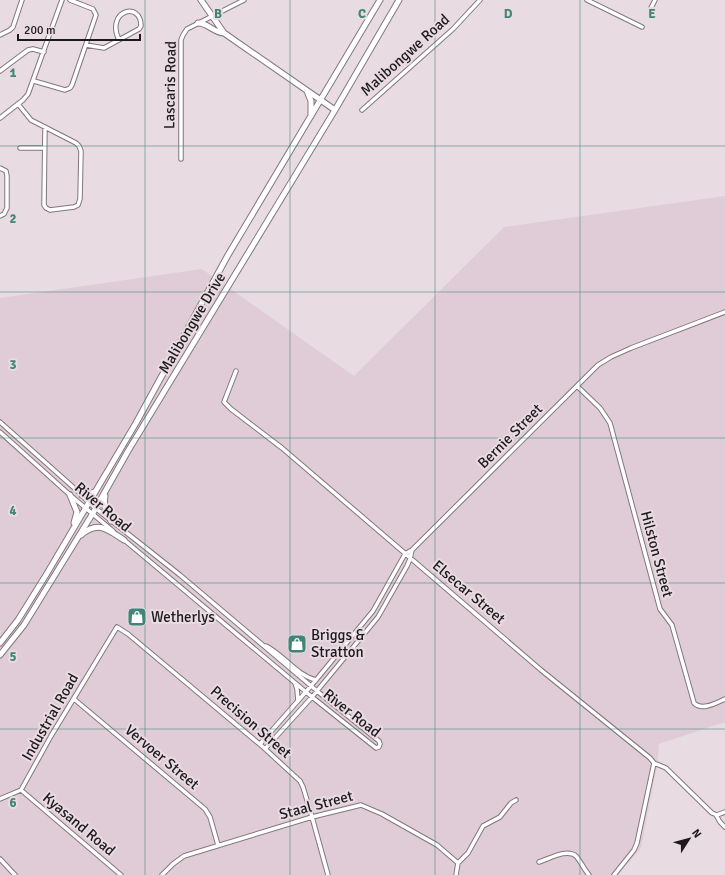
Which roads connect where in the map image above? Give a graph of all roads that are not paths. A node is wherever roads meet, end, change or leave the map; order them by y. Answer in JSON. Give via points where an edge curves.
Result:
{"nodes":[{"id":1,"x":22,"y":0,"type":"edge"},
{"id":2,"x":62,"y":0,"type":"edge"},
{"id":3,"x":70,"y":0,"type":"edge"},
{"id":4,"x":201,"y":0,"type":"edge"},
{"id":5,"x":244,"y":0,"type":"edge"},
{"id":6,"x":380,"y":0,"type":"edge"},
{"id":7,"x":399,"y":0,"type":"edge"},
{"id":8,"x":480,"y":0,"type":"edge"},
{"id":9,"x":587,"y":0,"type":"edge"},
{"id":10,"x":655,"y":0,"type":"edge"},
{"id":11,"x":651,"y":8,"type":"dead end"},
{"id":12,"x":212,"y":16,"type":"junction"},
{"id":13,"x":198,"y":23,"type":"junction"},
{"id":14,"x":642,"y":27,"type":"dead end"},
{"id":15,"x":224,"y":33,"type":"junction"},
{"id":16,"x":0,"y":36,"type":"edge"},
{"id":17,"x":119,"y":40,"type":"junction"},
{"id":18,"x":86,"y":45,"type":"junction"},
{"id":19,"x":44,"y":52,"type":"junction"},
{"id":20,"x":0,"y":71,"type":"edge"},
{"id":21,"x":34,"y":80,"type":"junction"},
{"id":22,"x":305,"y":88,"type":"junction"},
{"id":23,"x":321,"y":99,"type":"junction"},
{"id":24,"x":18,"y":104,"type":"junction"},
{"id":25,"x":335,"y":110,"type":"junction"},
{"id":26,"x":362,"y":110,"type":"dead end"},
{"id":27,"x":311,"y":117,"type":"junction"},
{"id":28,"x":0,"y":118,"type":"edge"},
{"id":29,"x":45,"y":127,"type":"junction"},
{"id":30,"x":20,"y":148,"type":"dead end"},
{"id":31,"x":44,"y":148,"type":"junction"},
{"id":32,"x":181,"y":159,"type":"dead end"},
{"id":33,"x":0,"y":168,"type":"edge"},
{"id":34,"x":0,"y":216,"type":"edge"},
{"id":35,"x":725,"y":312,"type":"edge"},
{"id":36,"x":236,"y":370,"type":"dead end"},
{"id":37,"x":577,"y":386,"type":"junction"},
{"id":38,"x":0,"y":422,"type":"edge"},
{"id":39,"x":0,"y":432,"type":"edge"},
{"id":40,"x":96,"y":491,"type":"junction"},
{"id":41,"x":106,"y":491,"type":"junction"},
{"id":42,"x":70,"y":495,"type":"junction"},
{"id":43,"x":82,"y":495,"type":"junction"},
{"id":44,"x":87,"y":505,"type":"junction"},
{"id":45,"x":94,"y":511,"type":"junction"},
{"id":46,"x":111,"y":521,"type":"junction"},
{"id":47,"x":71,"y":534,"type":"junction"},
{"id":48,"x":78,"y":537,"type":"junction"},
{"id":49,"x":124,"y":540,"type":"junction"},
{"id":50,"x":412,"y":550,"type":"junction"},
{"id":51,"x":404,"y":554,"type":"junction"},
{"id":52,"x":410,"y":559,"type":"junction"},
{"id":53,"x":112,"y":636,"type":"joint"},
{"id":54,"x":0,"y":643,"type":"edge"},
{"id":55,"x":262,"y":644,"type":"junction"},
{"id":56,"x":0,"y":656,"type":"edge"},
{"id":57,"x":316,"y":680,"type":"junction"},
{"id":58,"x":295,"y":682,"type":"junction"},
{"id":59,"x":311,"y":686,"type":"junction"},
{"id":60,"x":317,"y":691,"type":"junction"},
{"id":61,"x":306,"y":692,"type":"junction"},
{"id":62,"x":312,"y":697,"type":"junction"},
{"id":63,"x":74,"y":699,"type":"junction"},
{"id":64,"x":725,"y":699,"type":"edge"},
{"id":65,"x":298,"y":701,"type":"junction"},
{"id":66,"x":260,"y":744,"type":"junction"},
{"id":67,"x":265,"y":749,"type":"junction"},
{"id":68,"x":654,"y":763,"type":"junction"},
{"id":69,"x":21,"y":790,"type":"junction"},
{"id":70,"x":0,"y":799,"type":"edge"},
{"id":71,"x":516,"y":800,"type":"dead end"},
{"id":72,"x":725,"y":812,"type":"edge"},
{"id":73,"x":716,"y":815,"type":"junction"},
{"id":74,"x":312,"y":818,"type":"junction"},
{"id":75,"x":725,"y":827,"type":"edge"},
{"id":76,"x":218,"y":845,"type":"junction"},
{"id":77,"x":0,"y":859,"type":"edge"},
{"id":78,"x":539,"y":862,"type":"dead end"},
{"id":79,"x":458,"y":863,"type":"junction"},
{"id":80,"x":15,"y":875,"type":"edge"},
{"id":81,"x":121,"y":875,"type":"edge"},
{"id":82,"x":162,"y":875,"type":"edge"},
{"id":83,"x":328,"y":875,"type":"edge"},
{"id":84,"x":456,"y":875,"type":"edge"},
{"id":85,"x":589,"y":875,"type":"edge"},
{"id":86,"x":614,"y":875,"type":"edge"}],
"edges":[{"from":1,"to":16,"type":"street","via":[[13,27]]},
{"from":2,"to":19,"type":"street"},
{"from":3,"to":18,"type":"street","via":[[95,12]]},
{"from":4,"to":12,"type":"main road"},
{"from":5,"to":12,"type":"street","name":"Lascaris Road"},
{"from":6,"to":23,"type":"main road","name":"Malibongwe Drive"},
{"from":7,"to":25,"type":"main road","name":"Malibongwe Drive"},
{"from":8,"to":26,"type":"street","name":"Malibongwe Road","via":[[453,29]]},
{"from":9,"to":14,"type":"street"},
{"from":10,"to":11,"type":"street"},
{"from":12,"to":13,"type":"street","name":"Lascaris Road"},
{"from":12,"to":15,"type":"main road"},
{"from":13,"to":15,"type":"main road"},
{"from":13,"to":32,"type":"street","name":"Lascaris Road","via":[[185,31],[182,38]]},
{"from":15,"to":22,"type":"main road"},
{"from":17,"to":17,"type":"street","via":[[141,26],[140,20],[131,12],[124,12],[117,21],[115,30]]},
{"from":17,"to":18,"type":"street","via":[[102,48]]},
{"from":18,"to":21,"type":"street","via":[[70,88],[63,90]]},
{"from":19,"to":20,"type":"street","via":[[29,49]]},
{"from":19,"to":21,"type":"street"},
{"from":21,"to":24,"type":"street","via":[[28,94]]},
{"from":22,"to":23,"type":"main road"},
{"from":22,"to":27,"type":"main road","via":[[311,101]]},
{"from":23,"to":25,"type":"main road"},
{"from":23,"to":27,"type":"main road","name":"Malibongwe Drive"},
{"from":24,"to":28,"type":"street"},
{"from":24,"to":29,"type":"street","via":[[31,120]]},
{"from":25,"to":41,"type":"main road","name":"Malibongwe Drive"},
{"from":27,"to":40,"type":"main road","name":"Malibongwe Drive","via":[[228,255]]},
{"from":29,"to":31,"type":"street"},
{"from":29,"to":31,"type":"street","via":[[79,146],[80,199],[77,206],[50,210],[46,208]]},
{"from":30,"to":31,"type":"street"},
{"from":33,"to":34,"type":"street","via":[[7,173],[7,187],[6,210]]},
{"from":35,"to":37,"type":"street","name":"Bernie Street","via":[[611,357],[598,365]]},
{"from":36,"to":51,"type":"street","name":"Elsecar Street","via":[[224,402],[282,448]]},
{"from":37,"to":50,"type":"street","name":"Bernie Street"},
{"from":37,"to":64,"type":"street","name":"Hilston Street","via":[[600,408],[610,423],[660,609],[672,624],[694,703],[703,707]]},
{"from":38,"to":43,"type":"street","name":"River Road"},
{"from":39,"to":42,"type":"street","name":"River Road"},
{"from":40,"to":43,"type":"main road"},
{"from":40,"to":44,"type":"main road","name":"Malibongwe Drive"},
{"from":41,"to":45,"type":"main road","name":"Malibongwe Drive"},
{"from":41,"to":46,"type":"main road","via":[[104,506]]},
{"from":42,"to":44,"type":"street","name":"River Road"},
{"from":42,"to":47,"type":"main road","via":[[77,512]]},
{"from":43,"to":44,"type":"street","name":"River Road"},
{"from":44,"to":45,"type":"street","name":"River Road"},
{"from":44,"to":47,"type":"main road","name":"Malibongwe Drive"},
{"from":45,"to":46,"type":"street","name":"River Road"},
{"from":45,"to":48,"type":"main road","name":"Malibongwe Drive"},
{"from":45,"to":49,"type":"street","name":"River Road"},
{"from":46,"to":55,"type":"street","name":"River Road"},
{"from":47,"to":54,"type":"main road","name":"Malibongwe Drive","via":[[18,620]]},
{"from":48,"to":49,"type":"main road","via":[[92,528],[101,527]]},
{"from":48,"to":56,"type":"main road","name":"Malibongwe Drive","via":[[24,625]]},
{"from":49,"to":58,"type":"street","name":"River Road"},
{"from":50,"to":51,"type":"street","name":"Bernie Street"},
{"from":50,"to":52,"type":"street"},
{"from":51,"to":52,"type":"street","name":"Elsecar Street"},
{"from":51,"to":57,"type":"street","via":[[374,609]]},
{"from":52,"to":60,"type":"street","via":[[381,613]]},
{"from":52,"to":68,"type":"street","name":"Elsecar Street"},
{"from":53,"to":63,"type":"street","name":"Industrial Road"},
{"from":53,"to":66,"type":"street","name":"Precision Street","via":[[117,627],[122,630]]},
{"from":55,"to":57,"type":"street","via":[[278,653],[303,674]]},
{"from":55,"to":59,"type":"street","name":"River Road"},
{"from":57,"to":59,"type":"street"},
{"from":58,"to":61,"type":"street","name":"River Road"},
{"from":58,"to":65,"type":"street"},
{"from":59,"to":60,"type":"street","name":"River Road"},
{"from":59,"to":61,"type":"street"},
{"from":60,"to":62,"type":"street"},
{"from":60,"to":62,"type":"street","name":"River Road","via":[[379,741],[379,747],[376,748]]},
{"from":61,"to":62,"type":"street","name":"River Road"},
{"from":61,"to":65,"type":"street"},
{"from":62,"to":67,"type":"street"},
{"from":63,"to":69,"type":"street","name":"Industrial Road"},
{"from":63,"to":76,"type":"street","name":"Vervoer Street","via":[[205,809]]},
{"from":65,"to":66,"type":"street"},
{"from":66,"to":67,"type":"street","name":"Precision Street"},
{"from":67,"to":74,"type":"street","name":"Precision Street","via":[[300,781]]},
{"from":68,"to":73,"type":"street","name":"Elsecar Street","via":[[666,768]]},
{"from":68,"to":86,"type":"street","via":[[636,848]]},
{"from":69,"to":70,"type":"street"},
{"from":69,"to":81,"type":"street","name":"Kyasand Road"},
{"from":71,"to":79,"type":"street","via":[[500,818],[483,826],[468,853]]},
{"from":72,"to":73,"type":"street"},
{"from":73,"to":75,"type":"street","name":"Elsecar Street"},
{"from":74,"to":76,"type":"street","name":"Staal Street"},
{"from":74,"to":79,"type":"street","name":"Staal Street","via":[[355,806],[364,806],[437,845]]},
{"from":74,"to":83,"type":"street","name":"Precision Street"},
{"from":76,"to":82,"type":"street","name":"Staal Street","via":[[184,856]]},
{"from":77,"to":80,"type":"street"},
{"from":78,"to":85,"type":"street","via":[[570,853],[576,856]]},
{"from":79,"to":84,"type":"street"}]}
